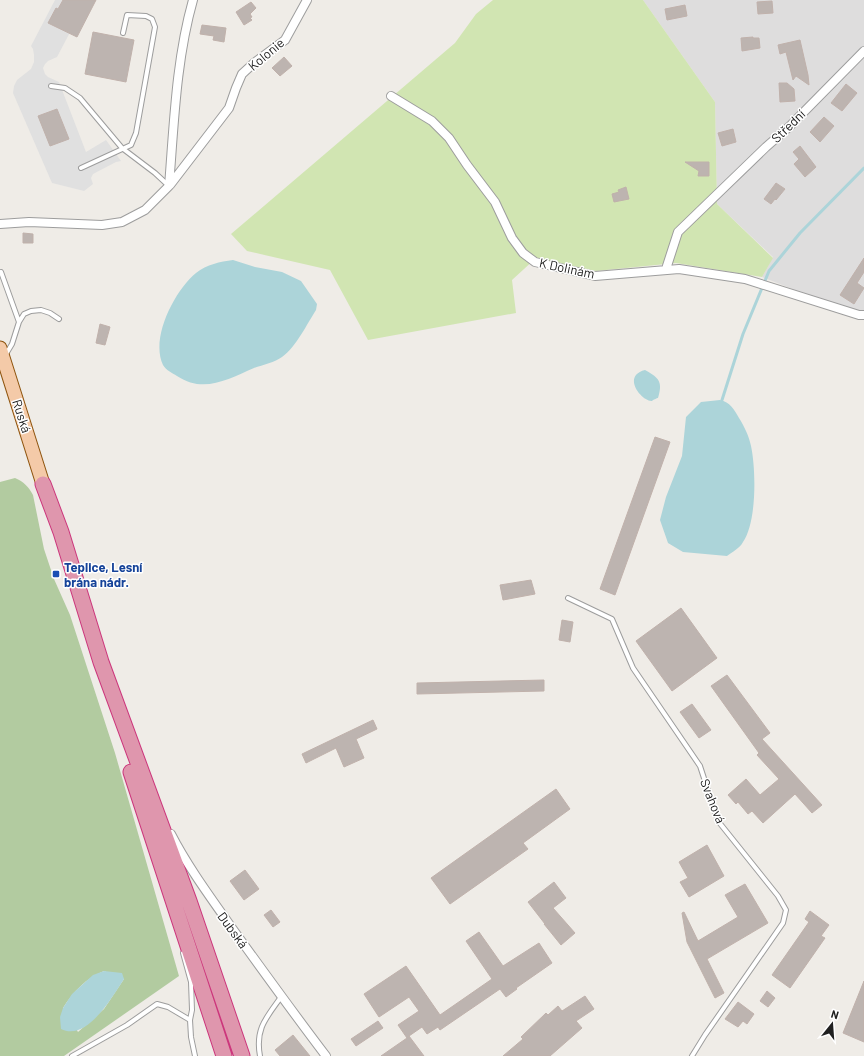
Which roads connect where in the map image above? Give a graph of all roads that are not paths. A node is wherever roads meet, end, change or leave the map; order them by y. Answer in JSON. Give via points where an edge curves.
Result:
{"nodes":[{"id":1,"x":193,"y":0,"type":"edge"},
{"id":2,"x":307,"y":0,"type":"edge"},
{"id":3,"x":124,"y":33,"type":"dead end"},
{"id":4,"x":864,"y":51,"type":"edge"},
{"id":5,"x":51,"y":86,"type":"dead end"},
{"id":6,"x":392,"y":96,"type":"dead end"},
{"id":7,"x":122,"y":148,"type":"junction"},
{"id":8,"x":81,"y":168,"type":"dead end"},
{"id":9,"x":169,"y":186,"type":"junction"},
{"id":10,"x":0,"y":224,"type":"edge"},
{"id":11,"x":666,"y":270,"type":"junction"},
{"id":12,"x":1,"y":272,"type":"dead end"},
{"id":13,"x":864,"y":315,"type":"edge"},
{"id":14,"x":59,"y":319,"type":"dead end"},
{"id":15,"x":19,"y":322,"type":"junction"},
{"id":16,"x":1,"y":353,"type":"edge"},
{"id":17,"x":43,"y":484,"type":"junction"},
{"id":18,"x":568,"y":598,"type":"dead end"},
{"id":19,"x":151,"y":796,"type":"junction"},
{"id":20,"x":175,"y":904,"type":"junction"},
{"id":21,"x":175,"y":919,"type":"dead end"},
{"id":22,"x":181,"y":948,"type":"dead end"},
{"id":23,"x":281,"y":997,"type":"junction"},
{"id":24,"x":190,"y":1020,"type":"junction"},
{"id":25,"x":72,"y":1056,"type":"edge"},
{"id":26,"x":195,"y":1056,"type":"edge"},
{"id":27,"x":224,"y":1056,"type":"edge"},
{"id":28,"x":242,"y":1056,"type":"edge"},
{"id":29,"x":260,"y":1056,"type":"edge"},
{"id":30,"x":326,"y":1056,"type":"edge"},
{"id":31,"x":692,"y":1056,"type":"edge"}],
"edges":[{"from":1,"to":9,"type":"street","via":[[176,89]]},
{"from":2,"to":9,"type":"street","name":"Kolonie","via":[[285,40],[242,74],[229,108]]},
{"from":3,"to":7,"type":"lane","via":[[127,15],[152,18],[155,27],[136,133],[131,145]]},
{"from":4,"to":11,"type":"street","name":"Střední","via":[[790,126],[678,232]]},
{"from":5,"to":7,"type":"lane","via":[[65,88],[80,98]]},
{"from":6,"to":11,"type":"street","name":"K Dolinám","via":[[432,121],[449,138],[495,202],[522,253],[535,262],[595,276]]},
{"from":7,"to":8,"type":"lane"},
{"from":7,"to":9,"type":"lane"},
{"from":9,"to":10,"type":"street","name":"Kolonie","via":[[145,210],[122,222],[102,225],[29,222]]},
{"from":11,"to":13,"type":"street","name":"K Dolinám","via":[[678,269],[745,279]]},
{"from":12,"to":15,"type":"lane"},
{"from":14,"to":15,"type":"lane","via":[[50,312],[41,310],[27,312]]},
{"from":15,"to":16,"type":"lane","via":[[12,344]]},
{"from":16,"to":17,"type":"main road","name":"Ruská"},
{"from":17,"to":19,"type":"highway","via":[[61,532],[101,662]]},
{"from":17,"to":20,"type":"highway","via":[[55,535]]},
{"from":18,"to":31,"type":"lane","name":"Svahová","via":[[612,619],[633,668],[700,766],[718,821],[778,896],[786,910],[782,923]]},
{"from":19,"to":23,"type":"street","name":"Dubská","via":[[195,875]]},
{"from":19,"to":28,"type":"highway"},
{"from":20,"to":21,"type":"lane"},
{"from":20,"to":27,"type":"highway"},
{"from":22,"to":24,"type":"lane","via":[[191,982]]},
{"from":23,"to":29,"type":"lane","via":[[263,1023]]},
{"from":23,"to":30,"type":"street","name":"Dubská"},
{"from":24,"to":25,"type":"lane","via":[[168,1007],[157,1004],[127,1025]]},
{"from":24,"to":26,"type":"lane"}]}
